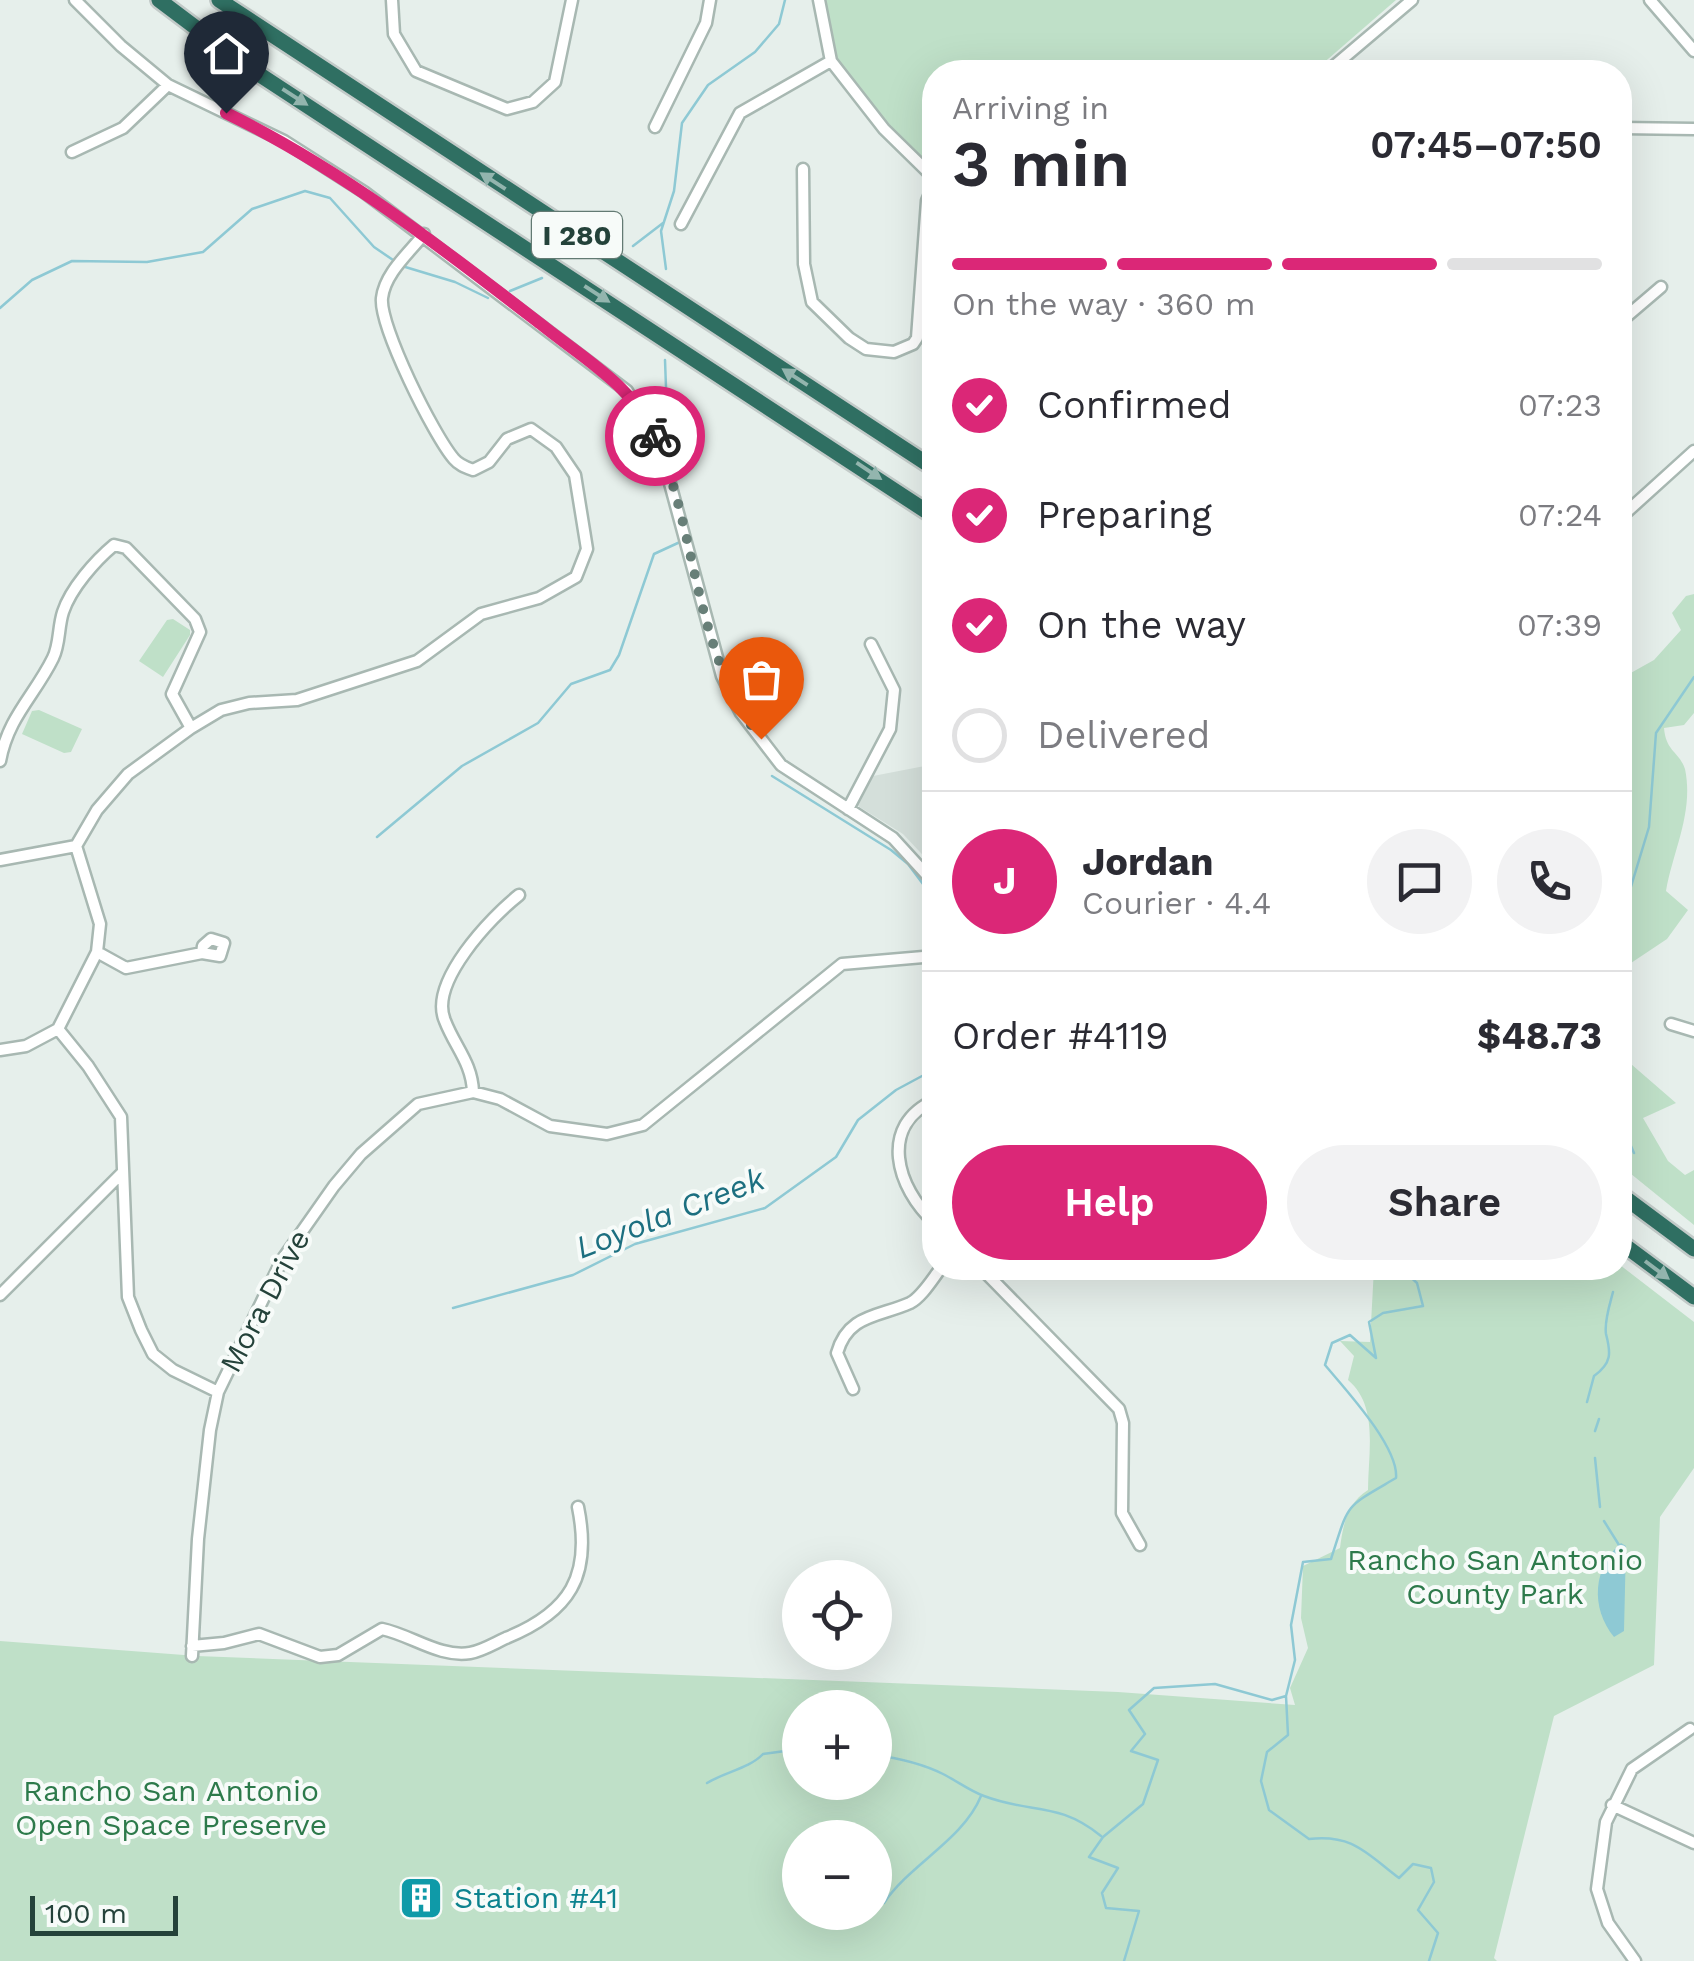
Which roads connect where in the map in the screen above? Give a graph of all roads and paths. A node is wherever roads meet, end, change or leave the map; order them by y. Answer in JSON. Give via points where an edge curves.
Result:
{"nodes":[{"id":1,"x":74,"y":0,"type":"edge"},
{"id":2,"x":159,"y":0,"type":"edge"},
{"id":3,"x":219,"y":0,"type":"edge"},
{"id":4,"x":392,"y":0,"type":"edge"},
{"id":5,"x":572,"y":0,"type":"edge"},
{"id":6,"x":710,"y":0,"type":"edge"},
{"id":7,"x":819,"y":0,"type":"edge"},
{"id":8,"x":1412,"y":0,"type":"edge"},
{"id":9,"x":1650,"y":0,"type":"edge"},
{"id":10,"x":1694,"y":52,"type":"edge"},
{"id":11,"x":1341,"y":60,"type":"edge"},
{"id":12,"x":830,"y":61,"type":"junction"},
{"id":13,"x":168,"y":85,"type":"junction"},
{"id":14,"x":655,"y":126,"type":"dead end"},
{"id":15,"x":1632,"y":128,"type":"edge"},
{"id":16,"x":1694,"y":129,"type":"edge"},
{"id":17,"x":72,"y":152,"type":"dead end"},
{"id":18,"x":922,"y":167,"type":"edge"},
{"id":19,"x":802,"y":170,"type":"dead end"},
{"id":20,"x":681,"y":224,"type":"dead end"},
{"id":21,"x":424,"y":234,"type":"junction"},
{"id":22,"x":922,"y":270,"type":"edge"},
{"id":23,"x":1661,"y":287,"type":"dead end"},
{"id":24,"x":1632,"y":312,"type":"edge"},
{"id":25,"x":1694,"y":451,"type":"edge"},
{"id":26,"x":922,"y":460,"type":"edge"},
{"id":27,"x":1632,"y":507,"type":"edge"},
{"id":28,"x":922,"y":508,"type":"edge"},
{"id":29,"x":871,"y":644,"type":"dead end"},
{"id":30,"x":190,"y":728,"type":"junction"},
{"id":31,"x":0,"y":761,"type":"edge"},
{"id":32,"x":848,"y":808,"type":"junction"},
{"id":33,"x":76,"y":846,"type":"junction"},
{"id":34,"x":0,"y":860,"type":"edge"},
{"id":35,"x":922,"y":869,"type":"edge"},
{"id":36,"x":519,"y":894,"type":"dead end"},
{"id":37,"x":97,"y":952,"type":"junction"},
{"id":38,"x":202,"y":953,"type":"dead end"},
{"id":39,"x":922,"y":957,"type":"edge"},
{"id":40,"x":1671,"y":1024,"type":"dead end"},
{"id":41,"x":58,"y":1029,"type":"junction"},
{"id":42,"x":1694,"y":1031,"type":"edge"},
{"id":43,"x":0,"y":1050,"type":"edge"},
{"id":44,"x":473,"y":1092,"type":"junction"},
{"id":45,"x":922,"y":1105,"type":"edge"},
{"id":46,"x":123,"y":1172,"type":"junction"},
{"id":47,"x":1632,"y":1203,"type":"edge"},
{"id":48,"x":922,"y":1206,"type":"edge"},
{"id":49,"x":1694,"y":1249,"type":"edge"},
{"id":50,"x":1632,"y":1251,"type":"edge"},
{"id":51,"x":932,"y":1280,"type":"edge"},
{"id":52,"x":994,"y":1280,"type":"edge"},
{"id":53,"x":0,"y":1295,"type":"edge"},
{"id":54,"x":1694,"y":1297,"type":"edge"},
{"id":55,"x":853,"y":1389,"type":"dead end"},
{"id":56,"x":218,"y":1392,"type":"junction"},
{"id":57,"x":578,"y":1507,"type":"dead end"},
{"id":58,"x":1140,"y":1546,"type":"dead end"},
{"id":59,"x":1690,"y":1730,"type":"dead end"},
{"id":60,"x":1612,"y":1805,"type":"junction"},
{"id":61,"x":1694,"y":1843,"type":"edge"},
{"id":62,"x":1635,"y":1961,"type":"edge"}],
"edges":[{"from":1,"to":13,"type":"street"},
{"from":2,"to":28,"type":"highway","number":"I 280","one_way":true,"via":[[248,67]]},
{"from":26,"to":3,"type":"highway","number":"I 280","one_way":true},
{"from":4,"to":5,"type":"street","via":[[394,34],[416,71],[507,108],[533,102],[555,82]]},
{"from":6,"to":14,"type":"street","via":[[706,23]]},
{"from":7,"to":12,"type":"street"},
{"from":8,"to":11,"type":"street"},
{"from":9,"to":10,"type":"street"},
{"from":12,"to":18,"type":"street"},
{"from":12,"to":20,"type":"street","via":[[740,112]]},
{"from":13,"to":17,"type":"street","via":[[123,128]]},
{"from":13,"to":21,"type":"street","via":[[284,142]]},
{"from":15,"to":16,"type":"street"},
{"from":19,"to":22,"type":"street","via":[[804,264],[812,302],[856,344],[904,350],[917,338]]},
{"from":21,"to":30,"type":"street","via":[[390,276],[382,299],[393,342],[457,464],[473,470],[489,462],[507,438],[532,429],[556,447],[575,474],[583,511],[587,549],[576,577],[539,598],[480,614],[417,661],[296,700],[221,710]]},
{"from":21,"to":32,"type":"street","via":[[626,391],[661,450],[732,695],[780,765]]},
{"from":23,"to":24,"type":"street"},
{"from":25,"to":27,"type":"street"},
{"from":29,"to":32,"type":"street","via":[[894,690],[890,729]]},
{"from":30,"to":31,"type":"street","via":[[172,694],[200,632],[195,618],[126,548],[114,545],[63,609],[54,656],[22,703]]},
{"from":30,"to":33,"type":"street","via":[[128,774]]},
{"from":32,"to":35,"type":"street","via":[[894,838]]},
{"from":33,"to":34,"type":"street"},
{"from":33,"to":37,"type":"street","via":[[100,924]]},
{"from":36,"to":44,"type":"street","via":[[458,962],[440,999],[442,1018],[472,1071]]},
{"from":37,"to":38,"type":"street","via":[[126,968]]},
{"from":37,"to":41,"type":"street"},
{"from":39,"to":44,"type":"street","via":[[842,964],[642,1125],[607,1134],[550,1126]]},
{"from":40,"to":42,"type":"street"},
{"from":41,"to":43,"type":"street","via":[[26,1046]]},
{"from":41,"to":46,"type":"street","via":[[120,1116]]},
{"from":44,"to":56,"type":"street","name":"Mora Drive","via":[[418,1104],[361,1154],[282,1260]]},
{"from":45,"to":48,"type":"street","via":[[904,1122],[900,1150],[904,1182]]},
{"from":46,"to":53,"type":"street"},
{"from":46,"to":56,"type":"street","via":[[128,1297],[152,1354]]},
{"from":47,"to":49,"type":"highway"},
{"from":50,"to":54,"type":"highway","one_way":true},
{"from":51,"to":55,"type":"street","via":[[914,1302],[870,1315],[844,1335],[838,1353]]},
{"from":52,"to":58,"type":"street","via":[[1119,1409],[1122,1514]]},
{"from":56,"to":57,"type":"street","name":"Mora Drive","via":[[200,1521],[192,1651],[259,1634],[320,1657],[338,1655],[382,1629],[434,1649],[470,1653],[564,1604],[583,1554]]},
{"from":59,"to":60,"type":"street","via":[[1632,1770]]},
{"from":60,"to":61,"type":"street"},
{"from":60,"to":62,"type":"street","via":[[1597,1889],[1608,1923]]}]}
